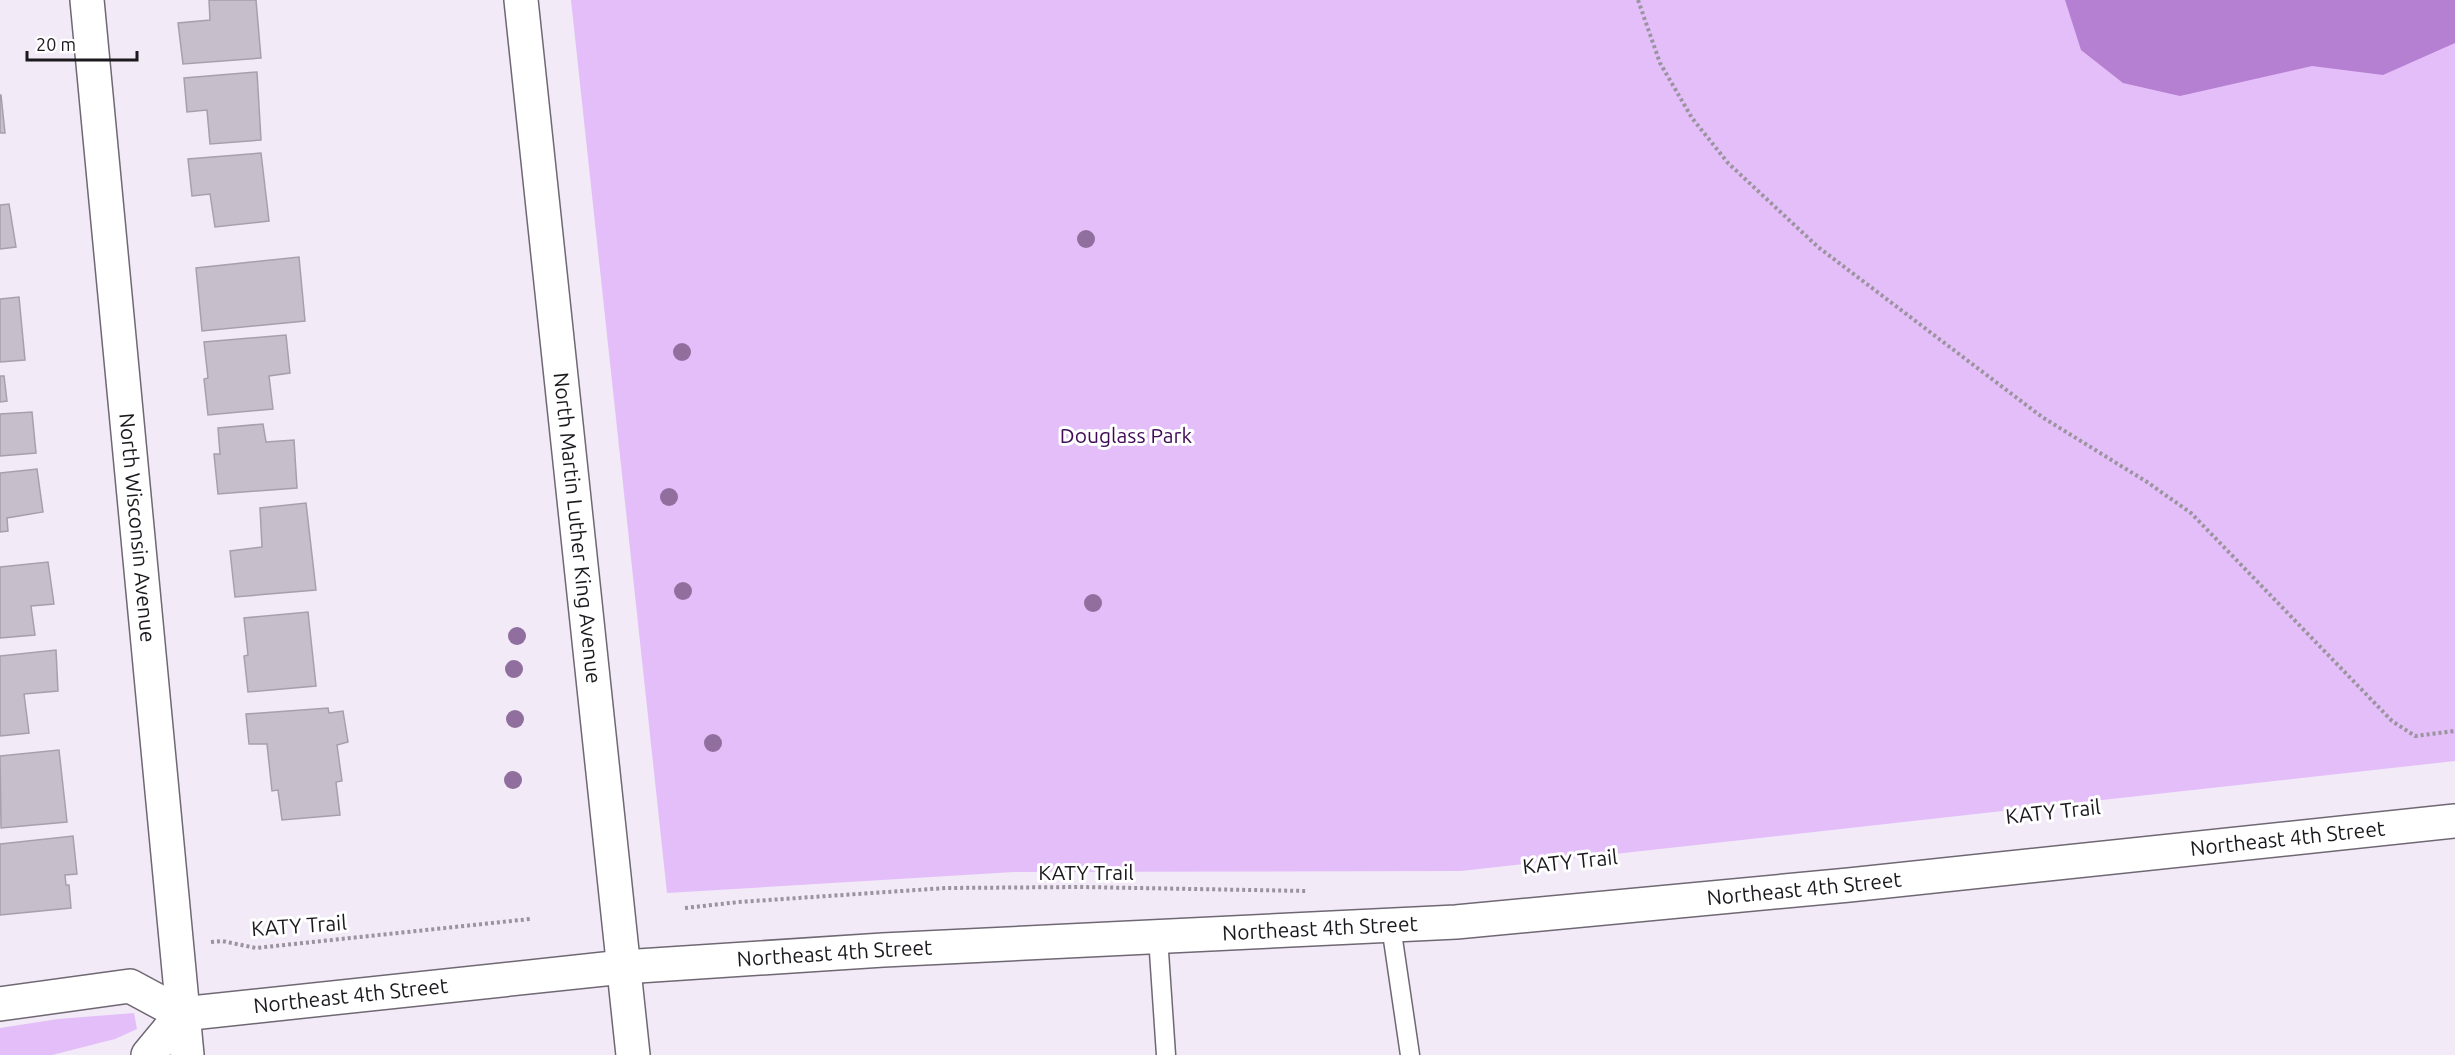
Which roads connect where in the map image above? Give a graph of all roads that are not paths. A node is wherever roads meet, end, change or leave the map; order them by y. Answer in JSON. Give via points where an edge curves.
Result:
{"nodes":[{"id":1,"x":87,"y":0,"type":"edge"},
{"id":2,"x":521,"y":0,"type":"edge"},
{"id":3,"x":2455,"y":821,"type":"edge"},
{"id":4,"x":1390,"y":926,"type":"junction"},
{"id":5,"x":1158,"y":937,"type":"junction"},
{"id":6,"x":623,"y":967,"type":"junction"},
{"id":7,"x":0,"y":1005,"type":"edge"},
{"id":8,"x":182,"y":1014,"type":"junction"},
{"id":9,"x":148,"y":1055,"type":"edge"},
{"id":10,"x":186,"y":1055,"type":"edge"},
{"id":11,"x":633,"y":1055,"type":"edge"},
{"id":12,"x":1166,"y":1055,"type":"edge"},
{"id":13,"x":1410,"y":1055,"type":"edge"}],
"edges":[{"from":1,"to":8,"type":"street","name":"North Wisconsin Avenue"},
{"from":2,"to":6,"type":"street","name":"North Martin Luther King Avenue"},
{"from":3,"to":4,"type":"street","name":"Northeast 4th Street","via":[[1849,885]]},
{"from":4,"to":5,"type":"street","name":"Northeast 4th Street"},
{"from":4,"to":13,"type":"lane"},
{"from":5,"to":6,"type":"street","name":"Northeast 4th Street"},
{"from":5,"to":12,"type":"lane"},
{"from":6,"to":8,"type":"street","name":"Northeast 4th Street"},
{"from":6,"to":11,"type":"street","name":"North Martin Luther King Avenue"},
{"from":7,"to":8,"type":"street","via":[[130,986]]},
{"from":8,"to":9,"type":"street"},
{"from":8,"to":10,"type":"street","name":"North Wisconsin Avenue"}]}
